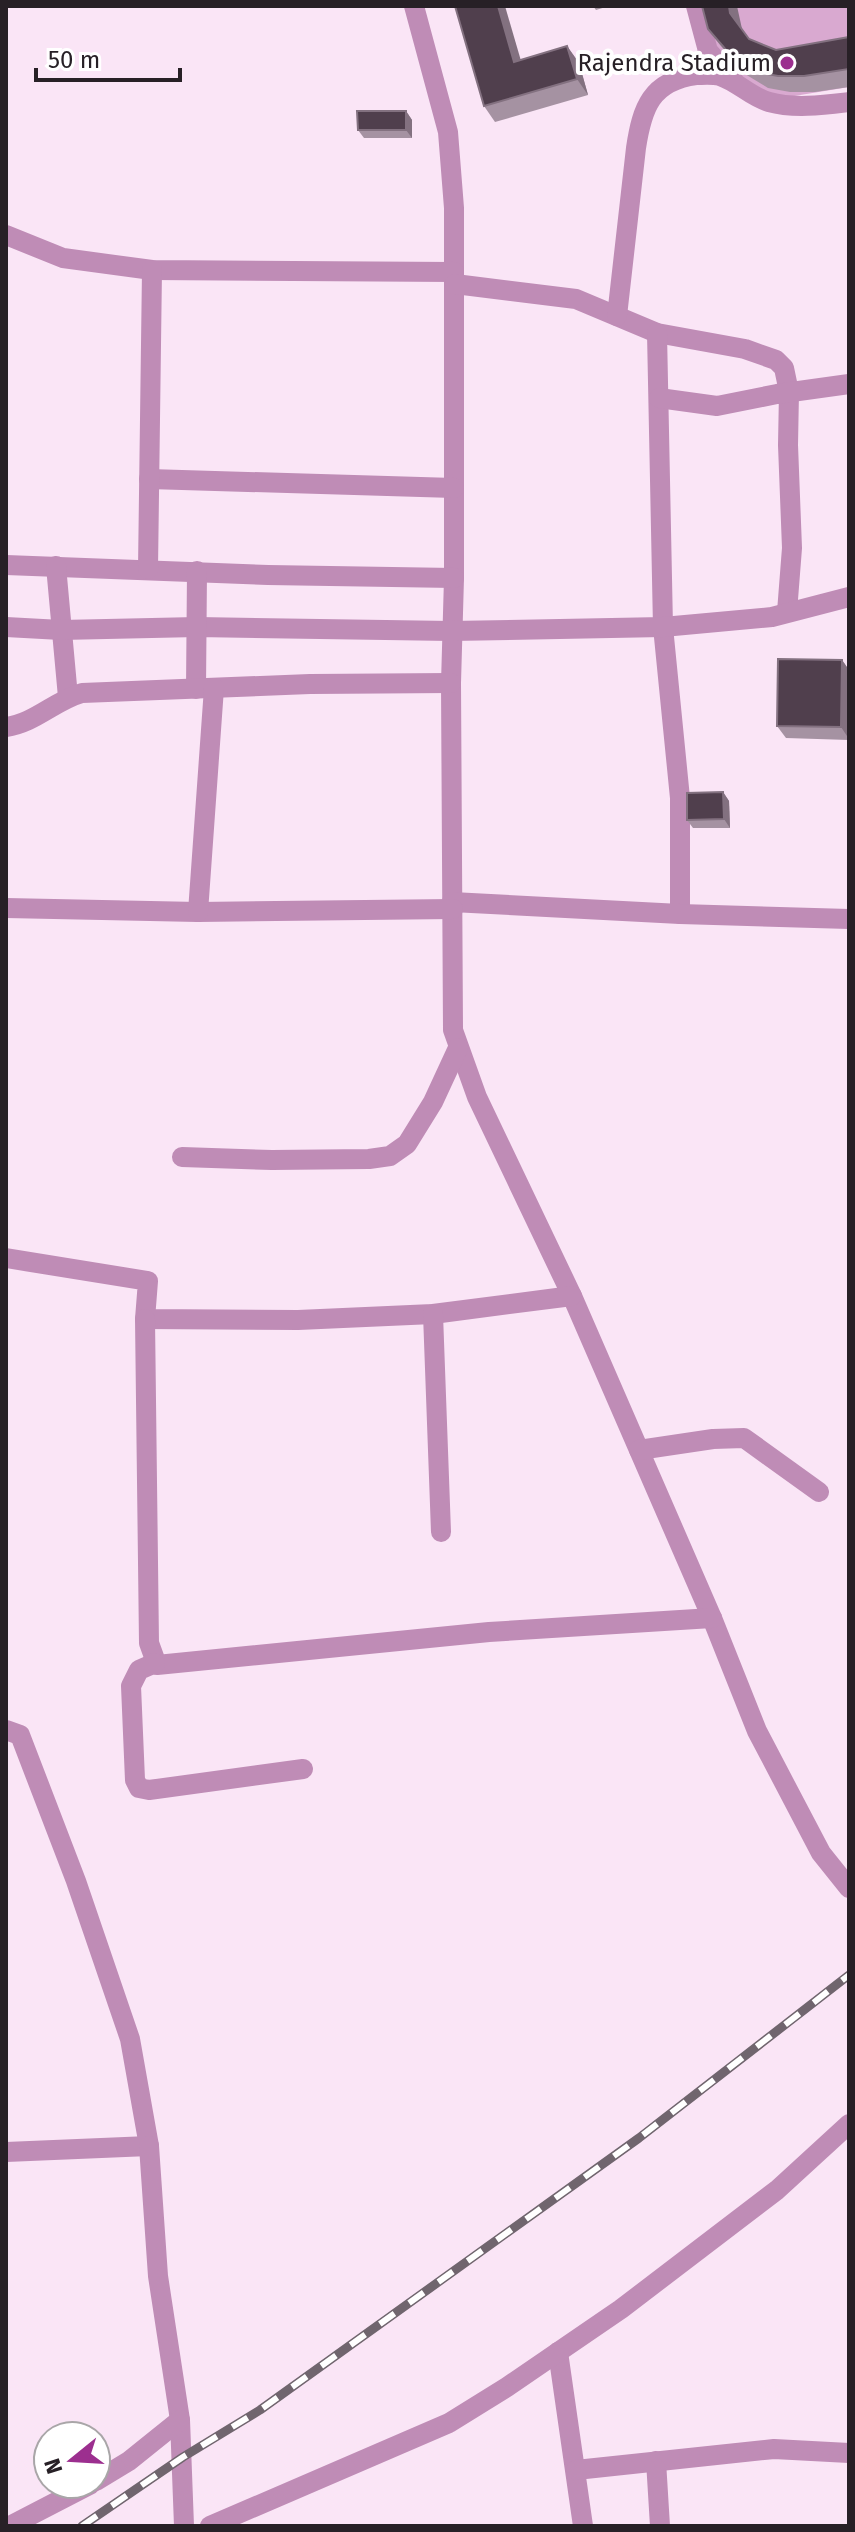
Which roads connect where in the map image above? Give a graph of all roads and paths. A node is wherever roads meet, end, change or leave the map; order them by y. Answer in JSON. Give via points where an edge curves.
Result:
{"nodes":[{"id":1,"x":414,"y":6,"type":"edge"},
{"id":2,"x":696,"y":6,"type":"edge"},
{"id":3,"x":752,"y":95,"type":"junction"},
{"id":4,"x":849,"y":102,"type":"edge"},
{"id":5,"x":6,"y":235,"type":"edge"},
{"id":6,"x":152,"y":270,"type":"junction"},
{"id":7,"x":454,"y":278,"type":"junction"},
{"id":8,"x":617,"y":316,"type":"junction"},
{"id":9,"x":657,"y":333,"type":"junction"},
{"id":10,"x":849,"y":384,"type":"edge"},
{"id":11,"x":789,"y":392,"type":"junction"},
{"id":12,"x":659,"y":398,"type":"junction"},
{"id":13,"x":149,"y":479,"type":"junction"},
{"id":14,"x":454,"y":488,"type":"junction"},
{"id":15,"x":6,"y":565,"type":"edge"},
{"id":16,"x":56,"y":566,"type":"junction"},
{"id":17,"x":148,"y":569,"type":"junction"},
{"id":18,"x":197,"y":571,"type":"junction"},
{"id":19,"x":454,"y":578,"type":"junction"},
{"id":20,"x":849,"y":597,"type":"edge"},
{"id":21,"x":787,"y":612,"type":"junction"},
{"id":22,"x":6,"y":627,"type":"edge"},
{"id":23,"x":197,"y":627,"type":"junction"},
{"id":24,"x":663,"y":627,"type":"junction"},
{"id":25,"x":61,"y":630,"type":"junction"},
{"id":26,"x":451,"y":631,"type":"junction"},
{"id":27,"x":451,"y":683,"type":"junction"},
{"id":28,"x":205,"y":688,"type":"junction"},
{"id":29,"x":68,"y":697,"type":"junction"},
{"id":30,"x":6,"y":727,"type":"edge"},
{"id":31,"x":452,"y":906,"type":"junction"},
{"id":32,"x":6,"y":908,"type":"edge"},
{"id":33,"x":198,"y":912,"type":"junction"},
{"id":34,"x":680,"y":914,"type":"junction"},
{"id":35,"x":849,"y":919,"type":"edge"},
{"id":36,"x":458,"y":1048,"type":"junction"},
{"id":37,"x":182,"y":1157,"type":"dead end"},
{"id":38,"x":6,"y":1258,"type":"edge"},
{"id":39,"x":572,"y":1296,"type":"junction"},
{"id":40,"x":433,"y":1314,"type":"junction"},
{"id":41,"x":145,"y":1319,"type":"junction"},
{"id":42,"x":639,"y":1450,"type":"junction"},
{"id":43,"x":819,"y":1492,"type":"dead end"},
{"id":44,"x":441,"y":1532,"type":"dead end"},
{"id":45,"x":712,"y":1618,"type":"junction"},
{"id":46,"x":155,"y":1663,"type":"junction"},
{"id":47,"x":6,"y":1730,"type":"edge"},
{"id":48,"x":303,"y":1769,"type":"dead end"},
{"id":49,"x":849,"y":1888,"type":"edge"},
{"id":50,"x":849,"y":2124,"type":"edge"},
{"id":51,"x":149,"y":2146,"type":"junction"},
{"id":52,"x":6,"y":2152,"type":"edge"},
{"id":53,"x":558,"y":2352,"type":"junction"},
{"id":54,"x":180,"y":2420,"type":"junction"},
{"id":55,"x":849,"y":2453,"type":"edge"},
{"id":56,"x":656,"y":2461,"type":"junction"},
{"id":57,"x":576,"y":2470,"type":"junction"},
{"id":58,"x":112,"y":2472,"type":"edge"},
{"id":59,"x":61,"y":2500,"type":"edge"},
{"id":60,"x":10,"y":2526,"type":"edge"},
{"id":61,"x":184,"y":2526,"type":"edge"},
{"id":62,"x":210,"y":2526,"type":"edge"},
{"id":63,"x":583,"y":2526,"type":"edge"},
{"id":64,"x":660,"y":2526,"type":"edge"}],
"edges":[{"from":1,"to":7,"type":"street","via":[[448,132]]},
{"from":2,"to":3,"type":"street","via":[[708,51]]},
{"from":3,"to":4,"type":"street","via":[[788,104]]},
{"from":3,"to":8,"type":"street","via":[[720,76],[704,74],[674,80],[650,97],[638,129]]},
{"from":5,"to":6,"type":"street","via":[[63,258]]},
{"from":6,"to":7,"type":"street"},
{"from":6,"to":13,"type":"street"},
{"from":7,"to":8,"type":"street","via":[[576,299]]},
{"from":7,"to":14,"type":"street"},
{"from":8,"to":9,"type":"street"},
{"from":9,"to":11,"type":"street","via":[[765,354],[784,368]]},
{"from":9,"to":12,"type":"street"},
{"from":10,"to":11,"type":"street"},
{"from":11,"to":12,"type":"street","via":[[717,406]]},
{"from":11,"to":21,"type":"street","via":[[792,548]]},
{"from":12,"to":24,"type":"street"},
{"from":13,"to":14,"type":"street"},
{"from":13,"to":17,"type":"street"},
{"from":14,"to":19,"type":"street"},
{"from":15,"to":16,"type":"street"},
{"from":16,"to":17,"type":"street"},
{"from":16,"to":25,"type":"street"},
{"from":17,"to":18,"type":"street"},
{"from":18,"to":19,"type":"street"},
{"from":18,"to":23,"type":"street"},
{"from":19,"to":26,"type":"street"},
{"from":20,"to":21,"type":"street"},
{"from":21,"to":24,"type":"street"},
{"from":22,"to":25,"type":"street"},
{"from":23,"to":25,"type":"street"},
{"from":23,"to":26,"type":"street"},
{"from":23,"to":28,"type":"street"},
{"from":24,"to":26,"type":"street"},
{"from":24,"to":34,"type":"street","via":[[680,798]]},
{"from":25,"to":29,"type":"street"},
{"from":26,"to":27,"type":"street"},
{"from":27,"to":28,"type":"street"},
{"from":27,"to":31,"type":"street"},
{"from":28,"to":29,"type":"street"},
{"from":28,"to":33,"type":"street"},
{"from":29,"to":30,"type":"street","via":[[34,719]]},
{"from":31,"to":33,"type":"street"},
{"from":31,"to":34,"type":"street"},
{"from":31,"to":36,"type":"street","via":[[453,1030]]},
{"from":32,"to":33,"type":"street"},
{"from":34,"to":35,"type":"street"},
{"from":36,"to":37,"type":"street","via":[[407,1144],[390,1156]]},
{"from":36,"to":39,"type":"street"},
{"from":38,"to":41,"type":"street","via":[[148,1281]]},
{"from":39,"to":40,"type":"street"},
{"from":39,"to":42,"type":"street"},
{"from":40,"to":41,"type":"street"},
{"from":40,"to":44,"type":"street"},
{"from":41,"to":46,"type":"street","via":[[149,1643]]},
{"from":42,"to":43,"type":"street","via":[[744,1438]]},
{"from":42,"to":45,"type":"street"},
{"from":45,"to":46,"type":"street","via":[[489,1632]]},
{"from":45,"to":49,"type":"street","via":[[757,1731],[821,1853]]},
{"from":46,"to":48,"type":"street","via":[[139,1670],[131,1686],[139,1788]]},
{"from":47,"to":51,"type":"street","via":[[20,1735],[76,1881],[130,2039]]},
{"from":50,"to":53,"type":"street","via":[[777,2190]]},
{"from":51,"to":52,"type":"street"},
{"from":51,"to":54,"type":"street","via":[[158,2276]]},
{"from":53,"to":57,"type":"street"},
{"from":53,"to":62,"type":"street","via":[[449,2423]]},
{"from":54,"to":58,"type":"street"},
{"from":54,"to":61,"type":"street"},
{"from":55,"to":56,"type":"street","via":[[774,2449]]},
{"from":56,"to":57,"type":"street"},
{"from":56,"to":64,"type":"street"},
{"from":57,"to":63,"type":"street"},
{"from":59,"to":60,"type":"street"}]}
